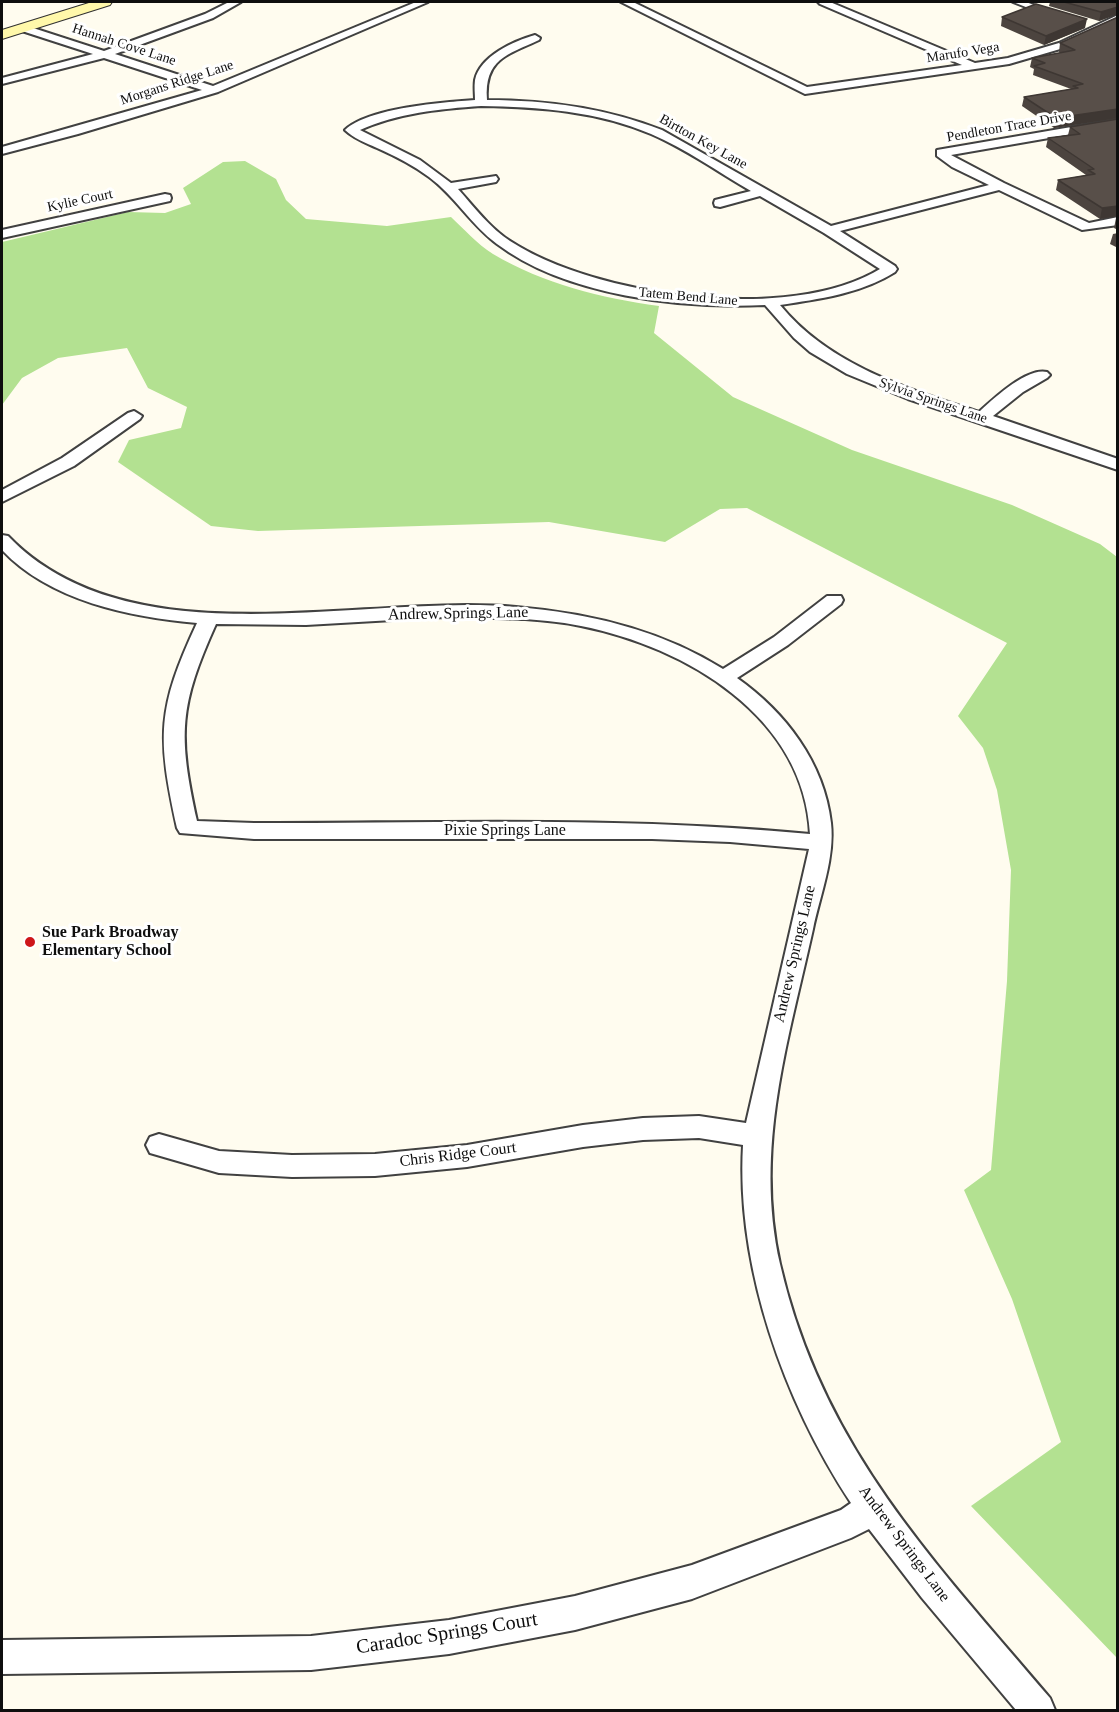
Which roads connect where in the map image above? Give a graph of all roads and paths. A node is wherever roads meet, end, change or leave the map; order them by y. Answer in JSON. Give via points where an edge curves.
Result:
{"nodes":[{"id":1,"x":105,"y":2,"type":"edge"},
{"id":2,"x":236,"y":2,"type":"edge"},
{"id":3,"x":423,"y":2,"type":"edge"},
{"id":4,"x":626,"y":2,"type":"edge"},
{"id":5,"x":823,"y":2,"type":"edge"},
{"id":6,"x":1018,"y":2,"type":"edge"},
{"id":7,"x":1118,"y":18,"type":"edge"},
{"id":8,"x":1100,"y":27,"type":"junction"},
{"id":9,"x":26,"y":29,"type":"junction"},
{"id":10,"x":2,"y":35,"type":"edge"},
{"id":11,"x":535,"y":38,"type":"dead end"},
{"id":12,"x":103,"y":55,"type":"junction"},
{"id":13,"x":975,"y":67,"type":"junction"},
{"id":14,"x":2,"y":81,"type":"edge"},
{"id":15,"x":214,"y":90,"type":"junction"},
{"id":16,"x":481,"y":103,"type":"junction"},
{"id":17,"x":1118,"y":122,"type":"edge"},
{"id":18,"x":351,"y":130,"type":"joint"},
{"id":19,"x":2,"y":151,"type":"edge"},
{"id":20,"x":492,"y":179,"type":"dead end"},
{"id":21,"x":1000,"y":186,"type":"junction"},
{"id":22,"x":448,"y":187,"type":"junction"},
{"id":23,"x":761,"y":192,"type":"junction"},
{"id":24,"x":165,"y":198,"type":"dead end"},
{"id":25,"x":720,"y":203,"type":"dead end"},
{"id":26,"x":1118,"y":221,"type":"edge"},
{"id":27,"x":828,"y":230,"type":"junction"},
{"id":28,"x":2,"y":234,"type":"edge"},
{"id":29,"x":890,"y":269,"type":"joint"},
{"id":30,"x":769,"y":301,"type":"junction"},
{"id":31,"x":1042,"y":375,"type":"dead end"},
{"id":32,"x":135,"y":416,"type":"dead end"},
{"id":33,"x":982,"y":418,"type":"junction"},
{"id":34,"x":1118,"y":465,"type":"edge"},
{"id":35,"x":2,"y":497,"type":"edge"},
{"id":36,"x":2,"y":540,"type":"edge"},
{"id":37,"x":834,"y":600,"type":"dead end"},
{"id":38,"x":208,"y":620,"type":"junction"},
{"id":39,"x":725,"y":676,"type":"junction"},
{"id":40,"x":821,"y":843,"type":"junction"},
{"id":41,"x":757,"y":1136,"type":"junction"},
{"id":42,"x":159,"y":1145,"type":"dead end"},
{"id":43,"x":872,"y":1507,"type":"junction"},
{"id":44,"x":2,"y":1657,"type":"edge"},
{"id":45,"x":1038,"y":1710,"type":"edge"}],
"edges":[{"from":1,"to":9,"type":"street"},
{"from":2,"to":12,"type":"street","via":[[209,16]]},
{"from":3,"to":15,"type":"street","name":"Morgans Ridge Lane"},
{"from":4,"to":13,"type":"street","name":"Marufo Vega","via":[[805,91]]},
{"from":5,"to":13,"type":"street"},
{"from":6,"to":8,"type":"street"},
{"from":7,"to":8,"type":"street","name":"Marufo Vega"},
{"from":8,"to":13,"type":"street","name":"Marufo Vega","via":[[1044,52]]},
{"from":9,"to":10,"type":"street"},
{"from":9,"to":12,"type":"street","name":"Hannah Cove Lane"},
{"from":11,"to":16,"type":"street","via":[[501,55],[487,68],[480,79]]},
{"from":12,"to":14,"type":"street"},
{"from":12,"to":15,"type":"street","name":"Hannah Cove Lane"},
{"from":15,"to":19,"type":"street","name":"Morgans Ridge Lane"},
{"from":16,"to":18,"type":"street","name":"Birtton Key Lane","via":[[414,110],[369,121]]},
{"from":16,"to":23,"type":"street","name":"Birtton Key Lane","via":[[562,106],[631,121]]},
{"from":17,"to":21,"type":"street","name":"Pendleton Trace Drive","via":[[941,153]]},
{"from":18,"to":22,"type":"street","name":"Tatem Bend Lane","via":[[412,161]]},
{"from":20,"to":22,"type":"street"},
{"from":21,"to":26,"type":"street","via":[[1088,227]]},
{"from":21,"to":27,"type":"street"},
{"from":22,"to":30,"type":"street","name":"Tatem Bend Lane","via":[[503,242],[557,271],[592,284],[668,298]]},
{"from":23,"to":25,"type":"street"},
{"from":23,"to":27,"type":"street","name":"Birtton Key Lane"},
{"from":24,"to":28,"type":"street","name":"Kylie Court"},
{"from":27,"to":29,"type":"street","name":"Birtton Key Lane"},
{"from":29,"to":30,"type":"street","name":"Tatem Bend Lane","via":[[866,282],[833,291]]},
{"from":30,"to":33,"type":"street","name":"Sylvia Springs Lane","via":[[799,335],[828,356],[911,395]]},
{"from":31,"to":33,"type":"street","via":[[1008,393]]},
{"from":32,"to":35,"type":"street","via":[[68,462]]},
{"from":33,"to":34,"type":"street","name":"Sylvia Springs Lane"},
{"from":36,"to":38,"type":"street","name":"Andrew Springs Lane","via":[[39,572],[81,593],[130,609]]},
{"from":37,"to":39,"type":"street","via":[[794,633]]},
{"from":38,"to":39,"type":"street","name":"Andrew Springs Lane","via":[[526,611],[579,618],[629,631],[686,653]]},
{"from":38,"to":40,"type":"street","name":"Pixie Springs Lane","via":[[182,681],[173,726],[178,785],[188,828],[652,831]]},
{"from":39,"to":40,"type":"street","name":"Andrew Springs Lane","via":[[782,730],[803,765],[817,805]]},
{"from":40,"to":41,"type":"street","name":"Andrew Springs Lane"},
{"from":41,"to":42,"type":"street","name":"Chris Ridge Court","via":[[699,1128],[643,1129],[467,1156],[375,1165],[219,1162]]},
{"from":41,"to":43,"type":"street","name":"Andrew Springs Lane","via":[[756,1191],[766,1265],[792,1356],[837,1450]]},
{"from":43,"to":44,"type":"street","name":"Caradoc Springs Court","via":[[851,1522],[692,1582],[575,1613],[449,1637],[311,1653]]},
{"from":43,"to":45,"type":"street","name":"Andrew Springs Lane"}]}
